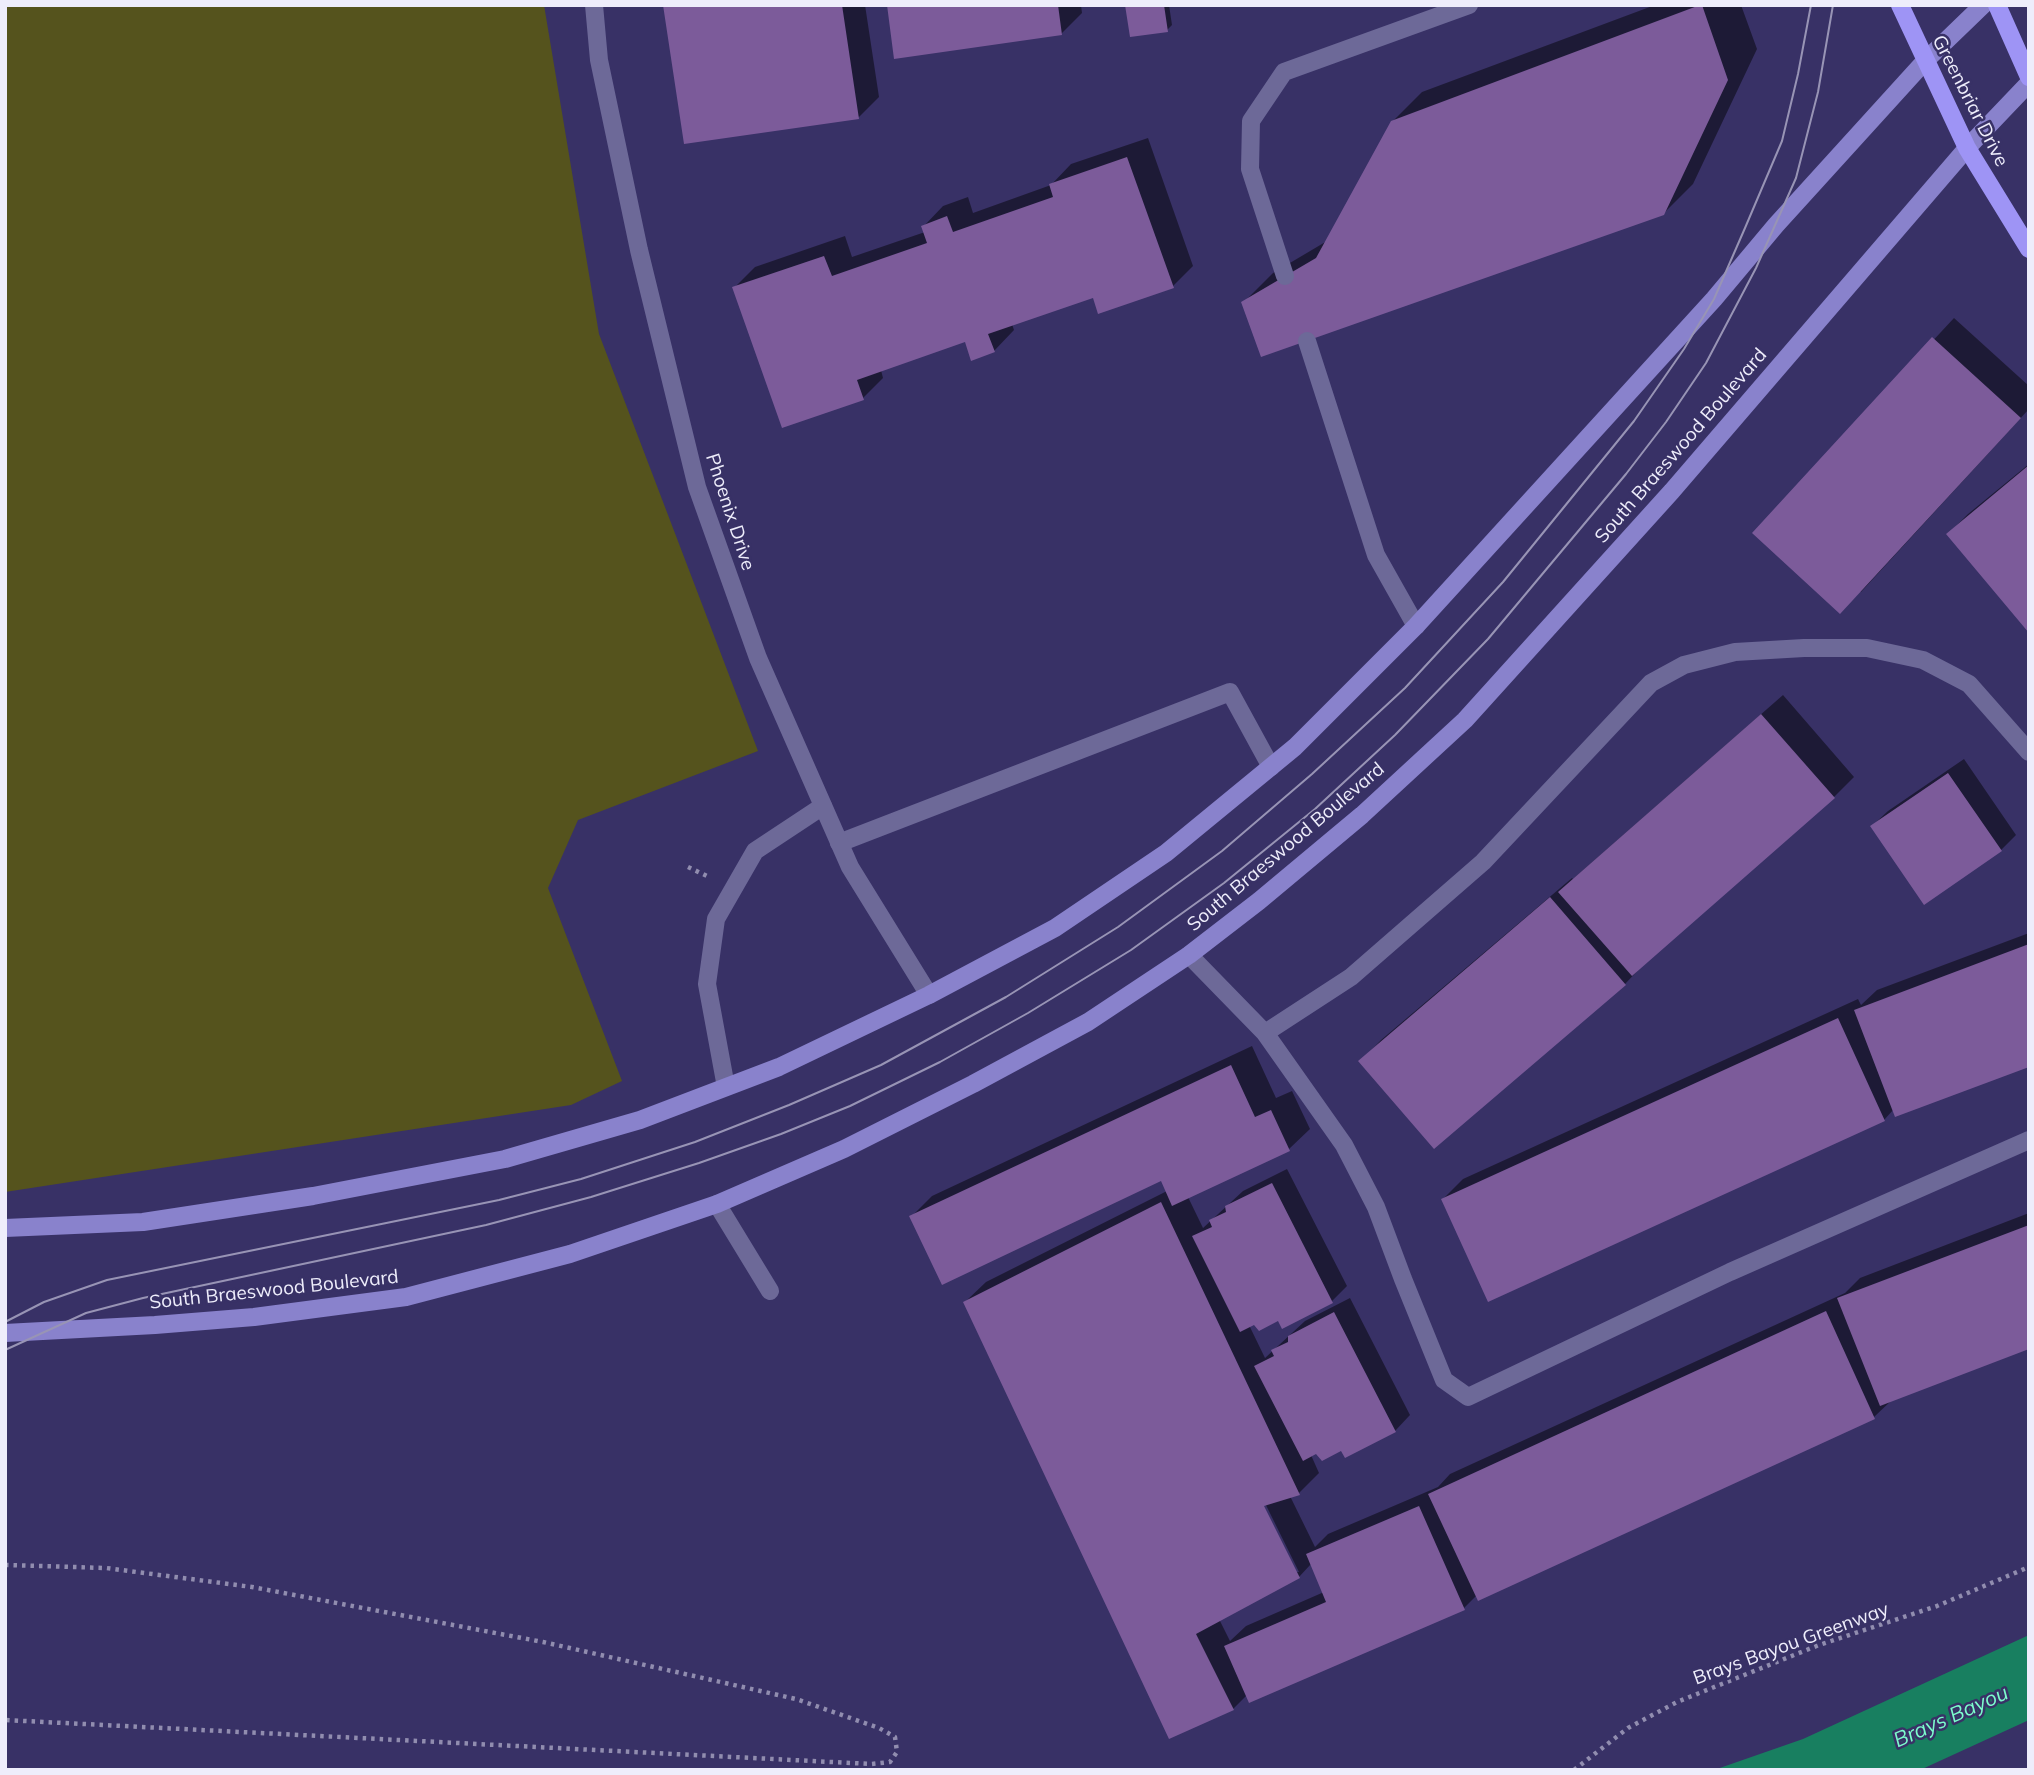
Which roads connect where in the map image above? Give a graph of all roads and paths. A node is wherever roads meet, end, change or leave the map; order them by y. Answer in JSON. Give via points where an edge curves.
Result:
{"nodes":[{"id":1,"x":594,"y":5,"type":"edge"},
{"id":2,"x":1469,"y":5,"type":"edge"},
{"id":3,"x":1900,"y":5,"type":"edge"},
{"id":4,"x":1983,"y":5,"type":"edge"},
{"id":5,"x":1997,"y":5,"type":"edge"},
{"id":6,"x":1925,"y":61,"type":"junction"},
{"id":7,"x":2029,"y":80,"type":"edge"},
{"id":8,"x":1967,"y":148,"type":"junction"},
{"id":9,"x":2029,"y":249,"type":"edge"},
{"id":10,"x":1285,"y":276,"type":"dead end"},
{"id":11,"x":1307,"y":341,"type":"dead end"},
{"id":12,"x":1416,"y":626,"type":"junction"},
{"id":13,"x":2029,"y":752,"type":"edge"},
{"id":14,"x":1271,"y":766,"type":"junction"},
{"id":15,"x":822,"y":806,"type":"junction"},
{"id":16,"x":839,"y":843,"type":"junction"},
{"id":17,"x":1189,"y":955,"type":"junction"},
{"id":18,"x":929,"y":995,"type":"junction"},
{"id":19,"x":1265,"y":1033,"type":"junction"},
{"id":20,"x":726,"y":1087,"type":"junction"},
{"id":21,"x":2029,"y":1140,"type":"edge"},
{"id":22,"x":717,"y":1204,"type":"junction"},
{"id":23,"x":5,"y":1228,"type":"edge"},
{"id":24,"x":769,"y":1292,"type":"dead end"},
{"id":25,"x":5,"y":1333,"type":"edge"},
{"id":26,"x":5,"y":1565,"type":"edge"},
{"id":27,"x":2029,"y":1567,"type":"edge"},
{"id":28,"x":5,"y":1720,"type":"edge"},
{"id":29,"x":1574,"y":1770,"type":"edge"}],
"edges":[{"from":1,"to":15,"type":"street","name":"Phoenix Drive","via":[[599,60],[639,250],[697,486],[758,658]]},
{"from":2,"to":10,"type":"street","via":[[1284,72],[1251,121],[1250,169]]},
{"from":3,"to":6,"type":"main road","name":"Greenbriar Drive"},
{"from":4,"to":6,"type":"main road"},
{"from":5,"to":7,"type":"main road"},
{"from":6,"to":8,"type":"main road","name":"Greenbriar Drive"},
{"from":6,"to":12,"type":"main road"},
{"from":7,"to":8,"type":"main road","name":"South Braeswood Boulevard"},
{"from":8,"to":9,"type":"main road","name":"Greenbriar Drive"},
{"from":8,"to":17,"type":"main road","name":"South Braeswood Boulevard","via":[[1672,491],[1465,720],[1362,815]]},
{"from":11,"to":12,"type":"street","via":[[1376,555]]},
{"from":12,"to":14,"type":"main road"},
{"from":13,"to":19,"type":"street","via":[[1969,684],[1923,660],[1867,648],[1804,648],[1735,652],[1684,665],[1651,683],[1483,862],[1351,977]]},
{"from":14,"to":16,"type":"street","via":[[1230,692]]},
{"from":14,"to":18,"type":"main road","via":[[1167,853],[1067,920]]},
{"from":15,"to":16,"type":"street","name":"Phoenix Drive"},
{"from":15,"to":20,"type":"street","via":[[755,851],[716,919],[707,984]]},
{"from":16,"to":18,"type":"street","name":"Phoenix Drive"},
{"from":17,"to":19,"type":"street"},
{"from":17,"to":22,"type":"main road","name":"South Braeswood Boulevard","via":[[1088,1022],[973,1084],[844,1149]]},
{"from":18,"to":20,"type":"main road","via":[[779,1067]]},
{"from":19,"to":21,"type":"street","via":[[1344,1145],[1376,1207],[1444,1380],[1468,1397],[1730,1272]]},
{"from":20,"to":23,"type":"main road","via":[[640,1120],[505,1159],[313,1196],[143,1222]]},
{"from":22,"to":24,"type":"street"},
{"from":22,"to":25,"type":"main road","name":"South Braeswood Boulevard","via":[[570,1254],[406,1297],[254,1317]]},
{"from":26,"to":28,"type":"path","via":[[106,1568],[252,1587],[543,1642],[796,1699],[879,1728],[895,1737],[897,1752],[890,1762],[871,1764]]},
{"from":27,"to":29,"type":"path","name":"Brays Bayou Greenway","via":[[1677,1702],[1628,1728]]}]}
